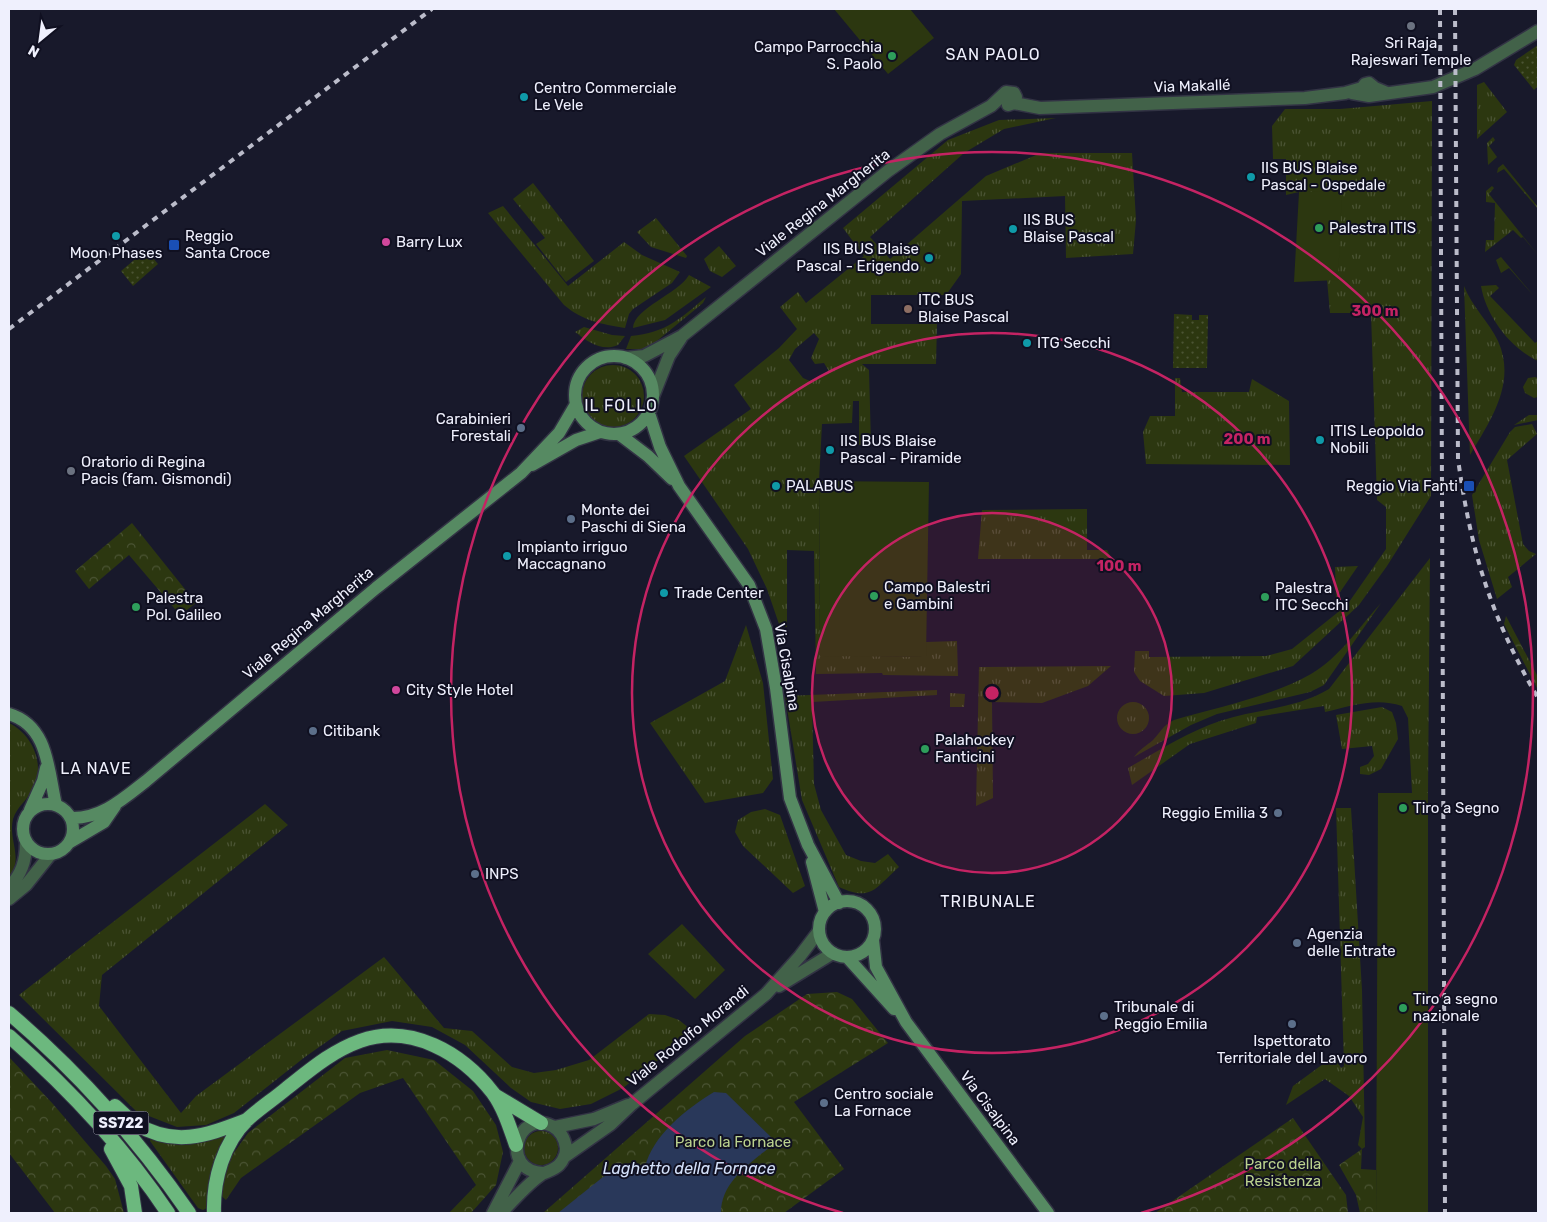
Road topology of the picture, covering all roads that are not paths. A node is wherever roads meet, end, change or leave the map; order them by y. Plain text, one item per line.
1 (1538, 31) edge
2 (1009, 99) joint
3 (682, 336) junction
4 (626, 358) junction
5 (654, 394) junction
6 (576, 404) junction
7 (649, 413) junction
8 (600, 432) junction
9 (619, 434) junction
10 (524, 470) junction
11 (679, 486) junction
12 (9, 714) edge
13 (48, 760) junction
14 (116, 804) junction
15 (56, 805) junction
16 (30, 810) junction
17 (71, 818) junction
18 (70, 842) junction
19 (26, 843) junction
20 (808, 844) junction
21 (50, 855) junction
22 (9, 888) edge
23 (9, 899) edge
24 (839, 903) junction
25 (825, 912) junction
26 (819, 931) junction
27 (873, 940) junction
28 (833, 953) junction
29 (847, 957) junction
30 (766, 994) junction
31 (9, 1013) edge
32 (906, 1022) junction
33 (9, 1036) edge
34 (87, 1086) junction
35 (494, 1094) junction
36 (632, 1104) junction
37 (247, 1120) junction
38 (541, 1123) junction
39 (99, 1126) junction
40 (555, 1128) junction
41 (516, 1145) junction
42 (564, 1157) junction
43 (520, 1162) junction
44 (544, 1173) junction
45 (135, 1213) edge
46 (168, 1213) edge
47 (189, 1213) edge
48 (214, 1213) edge
49 (493, 1213) edge
50 (501, 1213) edge
51 (1048, 1213) edge

1 - 2 street, Via Makallé
2 - 3 street, Viale Regina Margherita
3 - 4 street, Viale Regina Margherita
3 - 5 street, Viale Regina Margherita
4 - 5 main road
4 - 6 main road, Viale Regina Margherita
5 - 7 main road, Viale Regina Margherita
6 - 8 main road
6 - 10 main road, Viale Regina Margherita
7 - 9 main road
7 - 11 main road, Via Cisalpina
8 - 9 main road, Viale Regina Margherita
8 - 10 main road, Viale Regina Margherita
9 - 11 main road, Via Cisalpina
10 - 14 main road, Viale Regina Margherita
11 - 20 main road, Via Cisalpina
12 - 13 main road
13 - 15 main road
13 - 16 main road
14 - 17 main road, Viale Regina Margherita
14 - 18 main road, Viale Regina Margherita
15 - 16 main road
15 - 17 main road
16 - 19 main road
17 - 18 main road
18 - 21 main road
19 - 21 main road
19 - 22 street
20 - 24 main road, Via Cisalpina
20 - 25 main road, Via Cisalpina
21 - 23 street
24 - 25 main road
24 - 27 main road, Via Cisalpina
25 - 26 main road
26 - 28 main road
26 - 30 street, Viale Rodolfo Morandi
27 - 29 main road
27 - 32 main road, Via Cisalpina
28 - 29 main road
28 - 30 street, Viale Rodolfo Morandi
29 - 32 main road, Via Cisalpina
30 - 36 street, Viale Rodolfo Morandi
31 - 34 highway, SS722
32 - 51 main road, Via Cisalpina
33 - 39 highway, SS722
34 - 37 highway
34 - 47 highway, SS722
35 - 37 highway
35 - 38 highway
35 - 41 highway
36 - 40 street, Viale Rodolfo Morandi
36 - 42 street, Viale Rodolfo Morandi
37 - 48 highway
38 - 40 street
38 - 41 street
39 - 45 highway
39 - 46 highway, SS722
40 - 42 street
41 - 43 street
42 - 44 street, Viale Rodolfo Morandi
43 - 44 street
43 - 49 street
44 - 50 street, Viale Rodolfo Morandi

